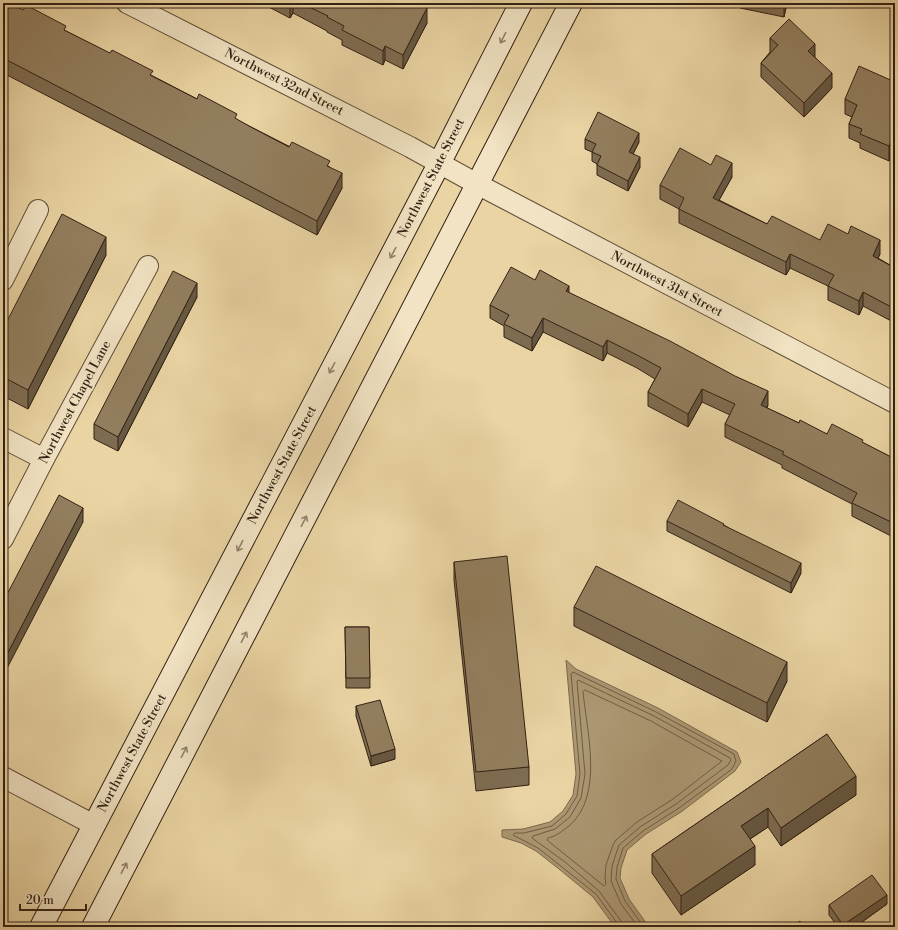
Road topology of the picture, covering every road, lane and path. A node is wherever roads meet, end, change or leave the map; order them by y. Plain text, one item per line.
1 (127, 3) edge
2 (521, 3) edge
3 (571, 3) edge
4 (440, 162) junction
5 (477, 184) junction
6 (38, 210) dead end
7 (148, 266) dead end
8 (3, 280) edge
9 (895, 403) edge
10 (3, 438) edge
11 (44, 459) junction
12 (3, 539) edge
13 (3, 777) edge
14 (94, 826) junction
15 (41, 927) edge
16 (93, 927) edge

1 - 4 street, Northwest 32nd Street
2 -> 4 main road, Northwest State Street
3 - 5 main road
4 - 5 street, Northwest 31st Street
4 -> 14 main road, Northwest State Street
5 - 9 street, Northwest 31st Street
16 -> 5 main road
6 - 8 street
7 - 11 street, Northwest Chapel Lane
10 - 11 street
11 - 12 street, Northwest Chapel Lane
13 - 14 street
14 - 15 main road, Northwest State Street

